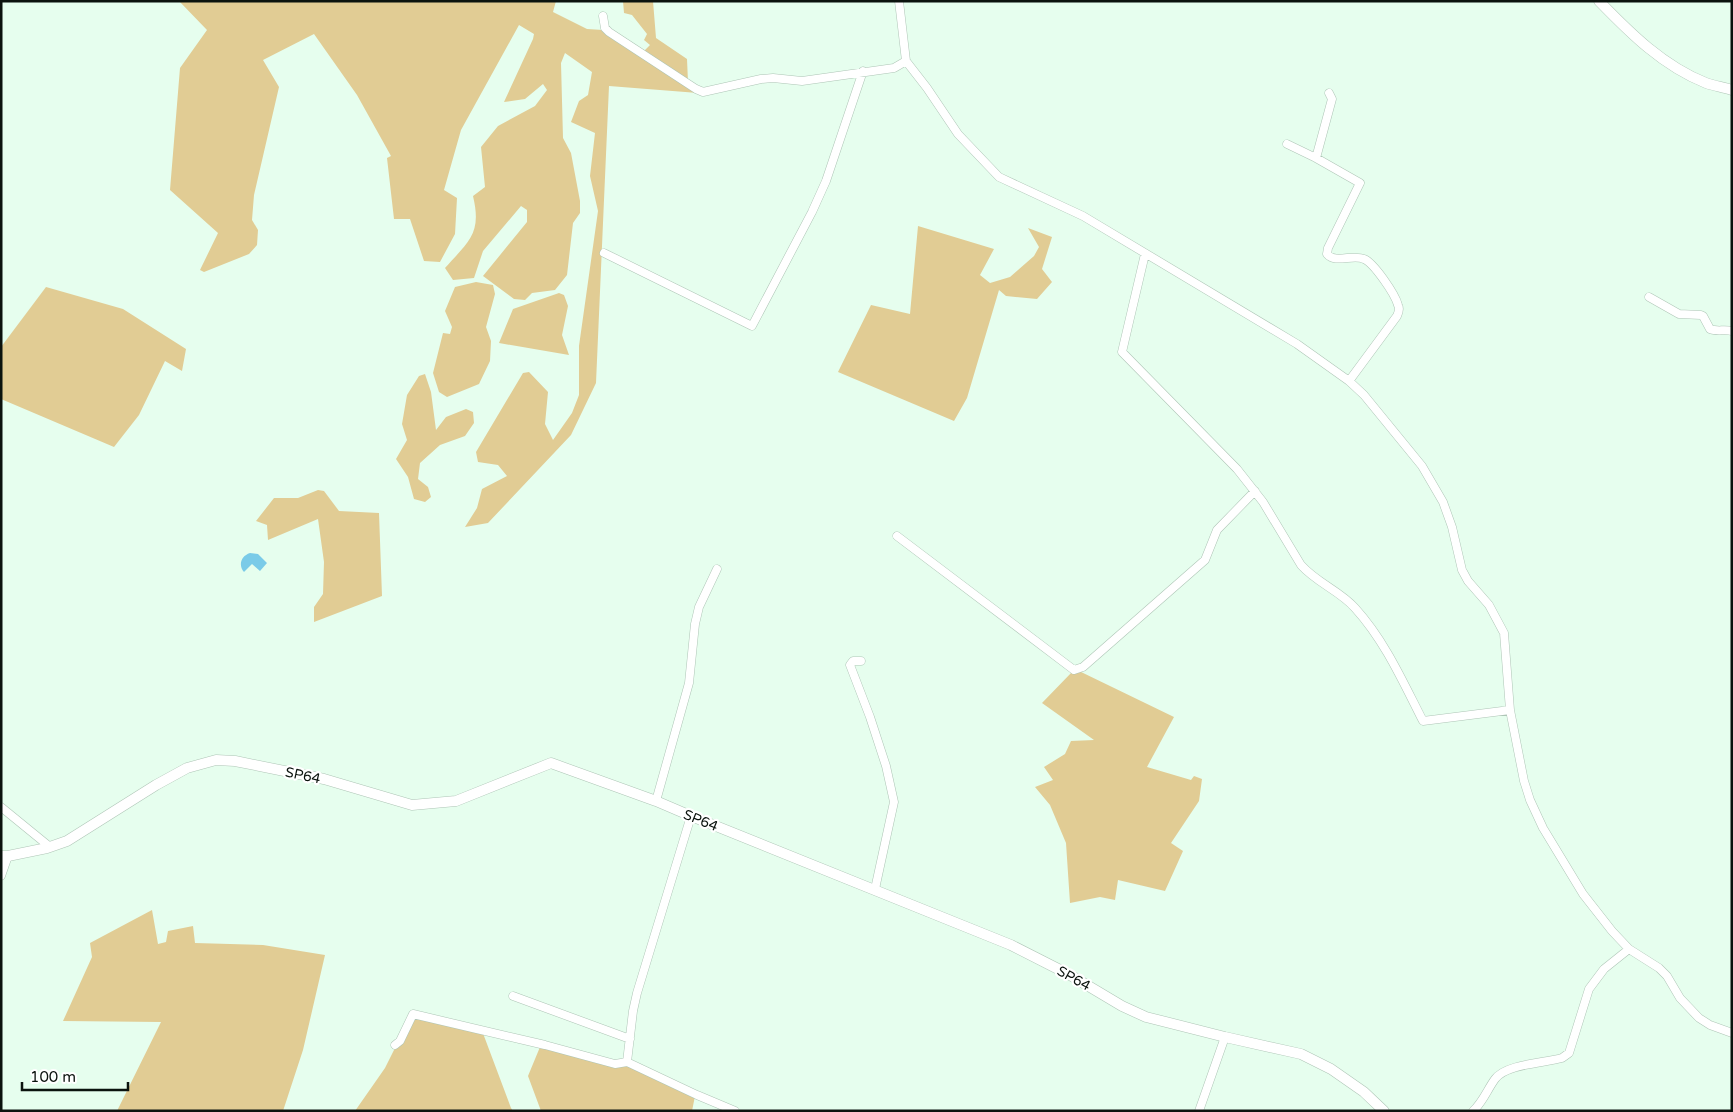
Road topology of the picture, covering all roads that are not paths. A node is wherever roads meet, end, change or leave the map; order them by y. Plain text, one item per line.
1 (899, 1) edge
2 (1599, 1) edge
3 (603, 16) dead end
4 (906, 61) junction
5 (863, 72) junction
6 (1732, 90) edge
7 (1329, 94) dead end
8 (1287, 144) dead end
9 (1316, 158) junction
10 (604, 253) dead end
11 (1145, 254) junction
12 (1649, 297) dead end
13 (1732, 331) edge
14 (1349, 381) junction
15 (1255, 491) junction
16 (897, 536) dead end
17 (717, 570) dead end
18 (862, 661) dead end
19 (1510, 710) junction
20 (656, 801) junction
21 (1, 806) edge
22 (691, 816) junction
23 (50, 847) junction
24 (5, 856) edge
25 (1, 876) edge
26 (875, 889) junction
27 (1629, 950) junction
28 (513, 996) dead end
29 (1732, 1033) edge
30 (1225, 1037) junction
31 (630, 1040) junction
32 (395, 1045) dead end
33 (627, 1062) junction
34 (735, 1111) edge
35 (1199, 1111) edge
36 (1384, 1111) edge
37 (1473, 1111) edge

1 - 4 street
2 - 6 street
3 - 5 street
4 - 5 street
4 - 11 street
5 - 10 street
7 - 9 street
8 - 9 street
9 - 14 street
11 - 14 street
11 - 15 street
12 - 13 street
14 - 19 street
15 - 16 street
15 - 19 street
17 - 20 street
18 - 26 street
19 - 27 street
20 - 22 street, SP64 / SP64
20 - 23 street, SP64 / SP64
21 - 23 street
22 - 26 street, SP64 / SP64
22 - 31 street
23 - 24 street, SP64 / SP64
24 - 25 street
26 - 30 street, SP64 / SP64
27 - 29 street
27 - 37 street
28 - 31 street
30 - 35 street
30 - 36 street, SP64 / SP64
31 - 33 street
32 - 33 street
33 - 34 street

